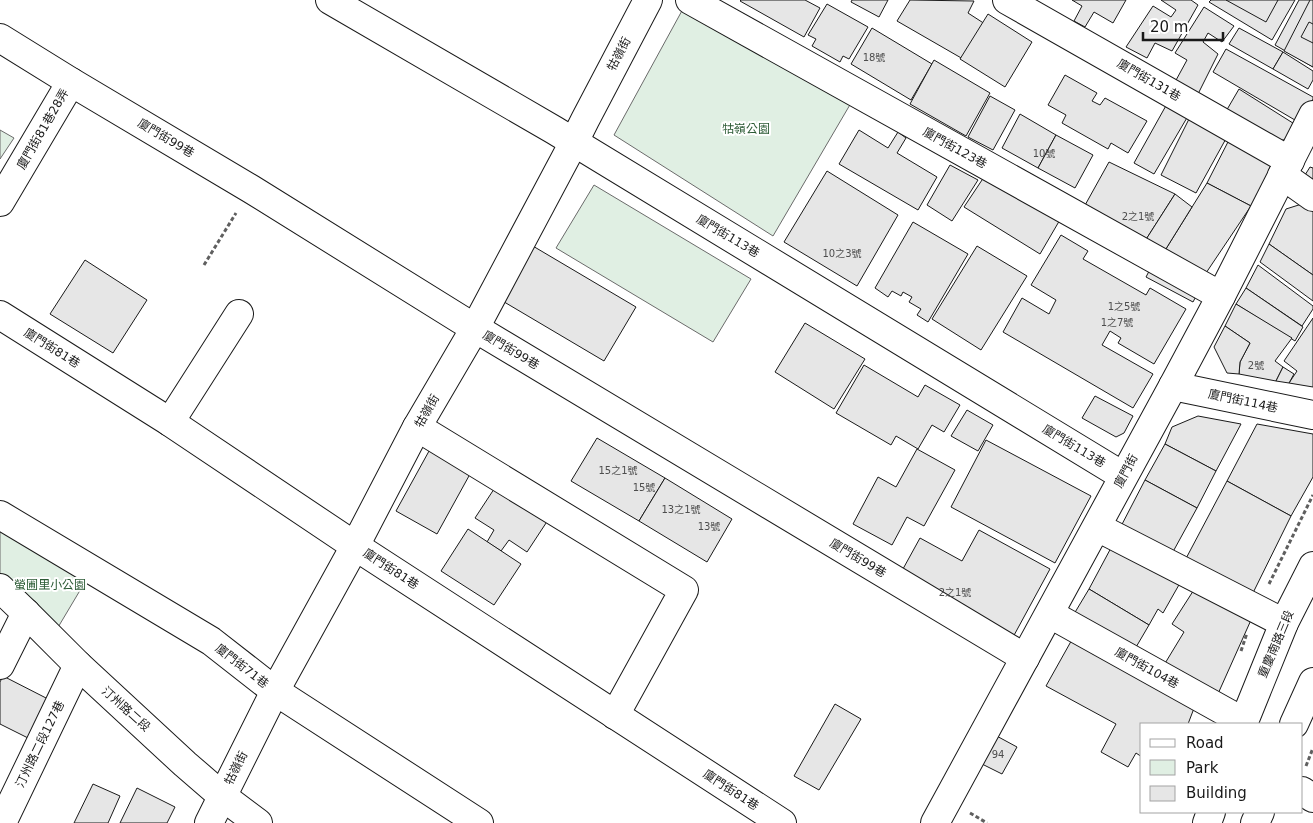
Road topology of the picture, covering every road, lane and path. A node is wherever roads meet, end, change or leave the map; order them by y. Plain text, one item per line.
1 (330, 0) edge
2 (648, 0) edge
3 (690, 0) edge
4 (1007, 0) edge
5 (0, 38) edge
6 (71, 82) junction
7 (1313, 116) edge
8 (574, 142) junction
9 (1286, 168) junction
10 (251, 189) junction
11 (1313, 197) edge
12 (0, 202) edge
13 (204, 265) dead end
14 (1221, 296) junction
15 (239, 314) dead end
16 (0, 315) edge
17 (475, 328) junction
18 (1173, 386) junction
19 (1313, 416) edge
20 (170, 422) junction
21 (417, 427) junction
22 (1123, 476) junction
23 (0, 515) edge
24 (1097, 527) junction
25 (355, 546) junction
26 (1313, 566) edge
27 (0, 588) edge
28 (26, 612) junction
29 (1050, 614) junction
30 (1284, 623) junction
31 (1025, 658) junction
32 (0, 665) edge
33 (78, 665) junction
34 (1313, 682) edge
35 (275, 691) junction
36 (615, 715) junction
37 (1243, 723) edge
38 (1294, 723) edge
39 (222, 796) junction
40 (2, 823) edge
41 (209, 823) edge
42 (258, 823) edge
43 (479, 823) edge
44 (782, 823) edge
45 (935, 823) edge

1 - 8 street, 廈門街113巷
2 - 8 street, 牯嶺街
3 - 14 street, 廈門街123巷
4 - 9 street, 廈門街131巷
5 - 6 street, 廈門街99巷
6 - 10 street, 廈門街99巷
6 - 12 street, 廈門街81巷28弄
7 - 9 street, 廈門街
8 - 17 street, 牯嶺街
8 - 22 street, 廈門街113巷
9 - 11 street, 廈門街131巷
9 - 14 street, 廈門街
10 - 13 path
10 - 17 street, 廈門街99巷
14 - 18 street, 廈門街
15 - 20 street
16 - 20 street, 廈門街81巷
17 - 21 street, 牯嶺街
17 - 31 street, 廈門街99巷
18 - 19 street, 廈門街114巷
18 - 22 street, 廈門街
20 - 25 street, 廈門街81巷
21 - 25 street, 牯嶺街
21 - 36 street
22 - 24 street, 廈門街
23 - 35 street, 廈門街71巷
24 - 29 street, 廈門街
24 - 30 street
25 - 35 street, 牯嶺街
25 - 36 street, 廈門街81巷
26 - 30 street, 重慶南路三段
27 - 28 street, 汀州路二段
28 - 32 street
28 - 33 street, 汀州路二段
29 - 31 street, 廈門街
29 - 37 street, 廈門街104巷
30 - 37 street, 重慶南路三段
31 - 45 street, 廈門街
33 - 39 street, 汀州路二段
33 - 40 street, 汀州路二段127巷
34 - 38 street
35 - 39 street, 牯嶺街
35 - 43 street, 廈門街71巷
36 - 44 street, 廈門街81巷
39 - 41 street, 牯嶺街
39 - 42 street, 汀州路二段

